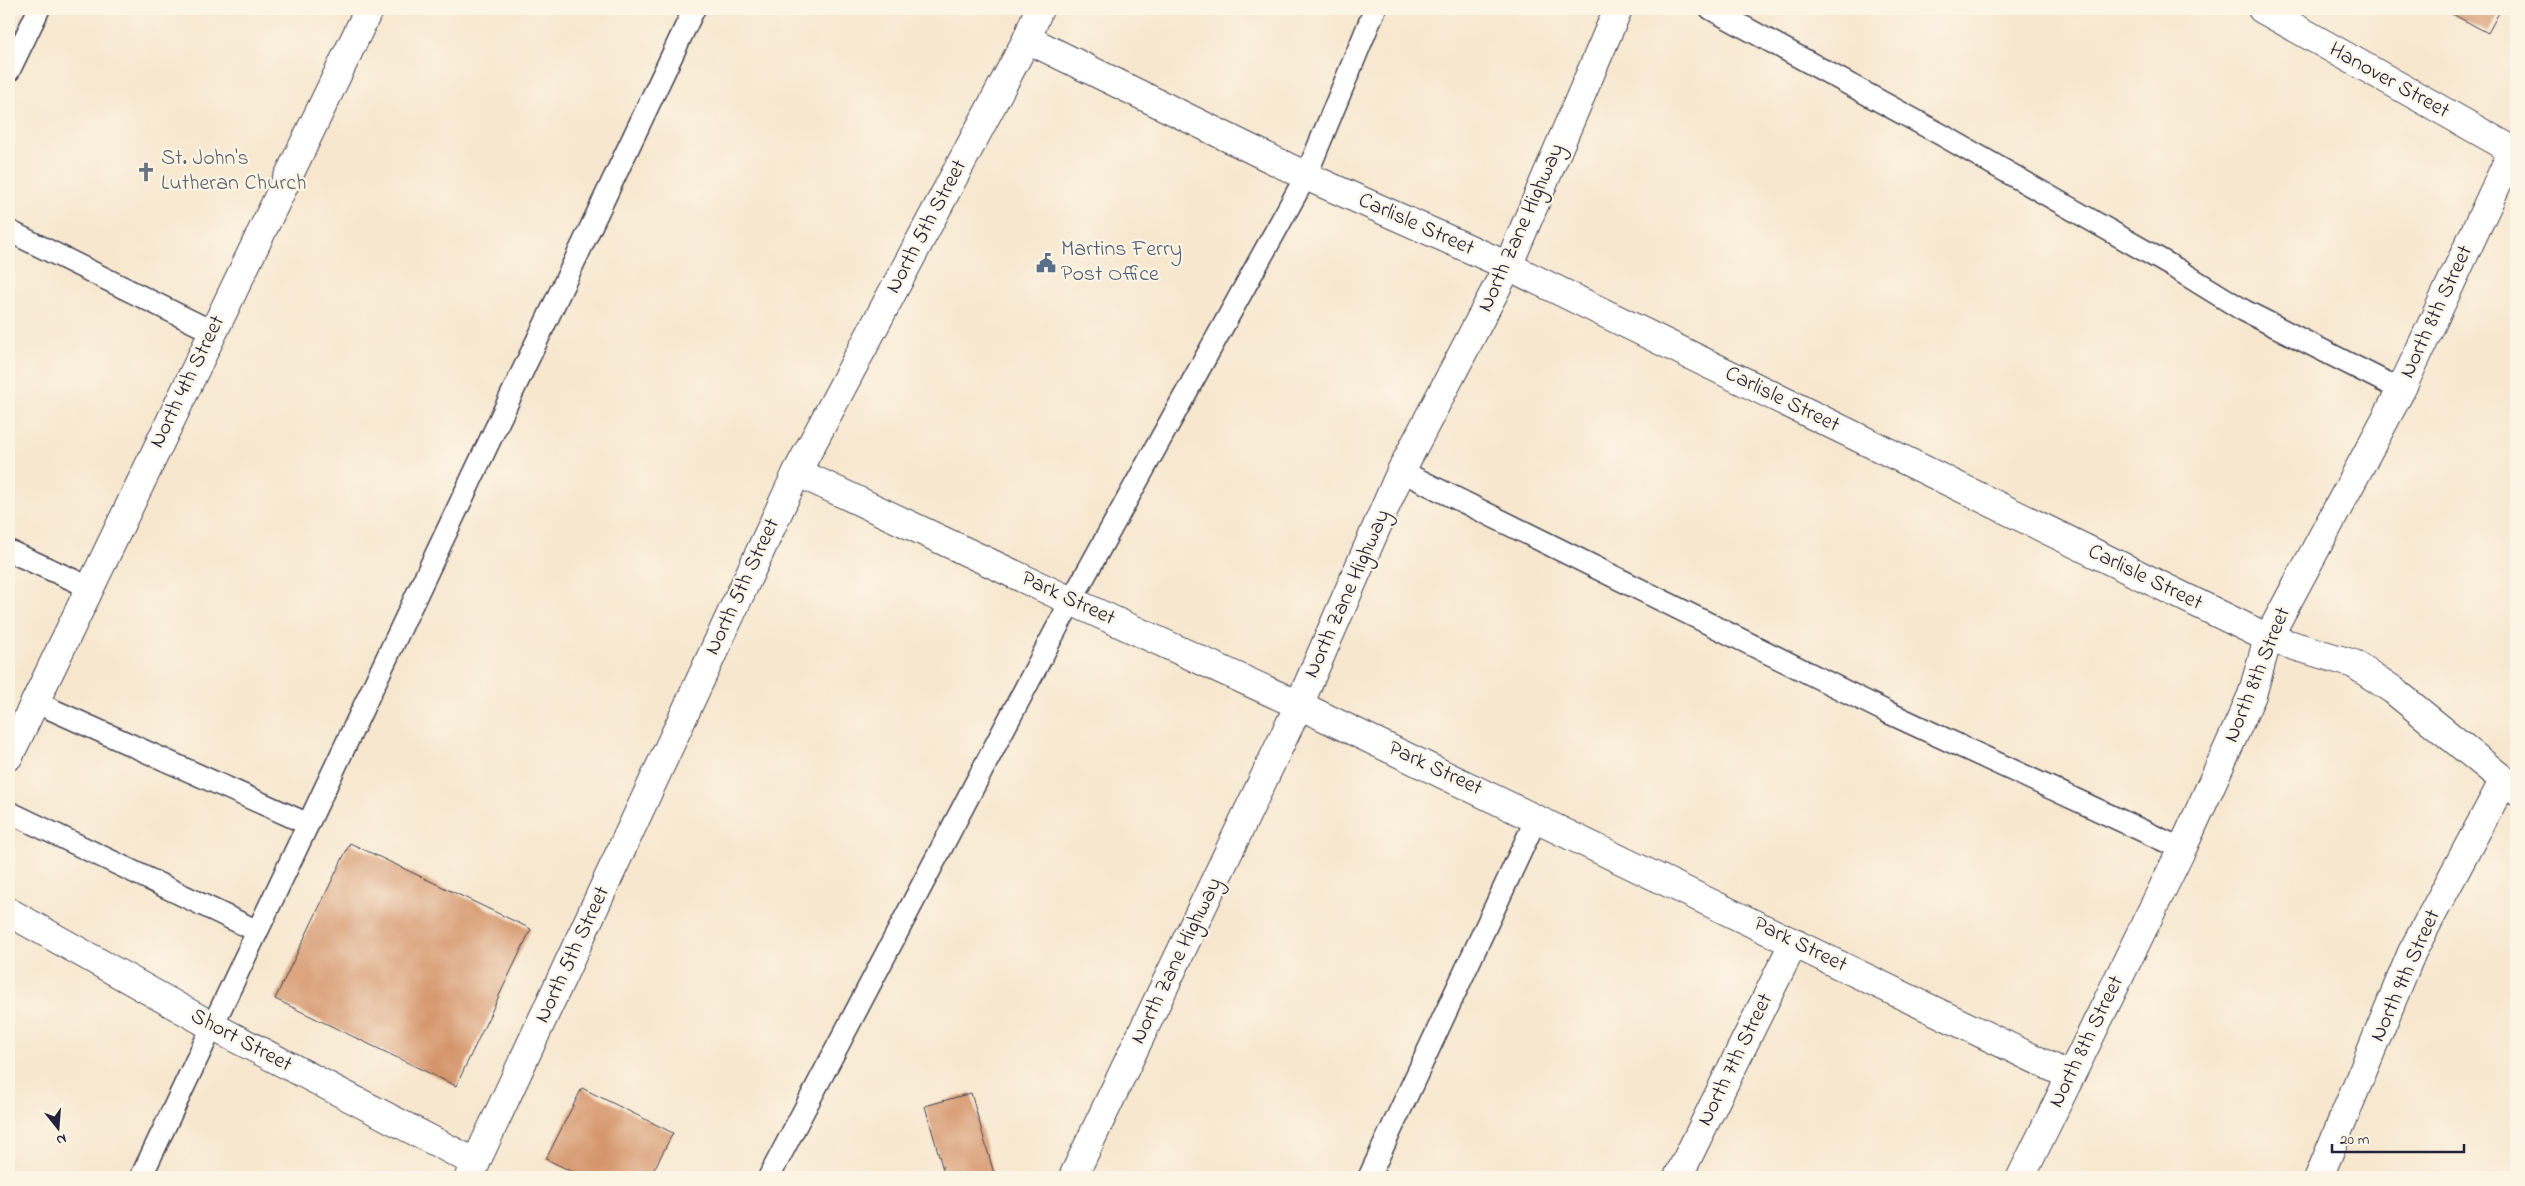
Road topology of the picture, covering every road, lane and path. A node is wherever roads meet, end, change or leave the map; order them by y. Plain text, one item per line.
1 (39, 9) edge
2 (370, 9) edge
3 (694, 9) edge
4 (1038, 9) edge
5 (1375, 9) edge
6 (1618, 9) edge
7 (1711, 9) edge
8 (2262, 9) edge
9 (1027, 39) junction
10 (9, 71) edge
11 (2515, 151) edge
12 (1306, 176) junction
13 (9, 231) edge
14 (1508, 266) junction
15 (213, 332) junction
16 (2401, 390) junction
17 (1401, 471) junction
18 (797, 472) junction
19 (9, 551) edge
20 (89, 587) junction
21 (1071, 601) junction
22 (2268, 638) junction
23 (35, 702) junction
24 (1299, 705) junction
25 (9, 756) edge
26 (2510, 785) edge
27 (9, 812) edge
28 (1537, 818) junction
29 (308, 824) junction
30 (2182, 849) junction
31 (9, 912) edge
32 (257, 931) junction
33 (1794, 942) junction
34 (212, 1026) junction
35 (2070, 1076) junction
36 (473, 1170) edge
37 (140, 1177) edge
38 (769, 1177) edge
39 (1073, 1177) edge
40 (1369, 1177) edge
41 (1678, 1177) edge
42 (2021, 1177) edge
43 (2319, 1177) edge

1 - 10 lane
2 - 15 street, North 4th Street
3 - 29 lane
4 - 9 street, North 5th Street
5 - 12 lane
6 - 14 street, North Zane Highway
7 - 16 lane
8 - 11 street, Hanover Street
9 - 12 street, Carlisle Street
9 - 18 street, North 5th Street
11 - 16 street, North 8th Street
12 - 14 street, Carlisle Street
12 - 21 lane
13 - 15 lane
14 - 17 street, North Zane Highway
14 - 22 street, Carlisle Street
15 - 20 street, North 4th Street
16 - 22 street, North 8th Street
17 - 24 street, North Zane Highway
17 - 30 lane
18 - 21 street, Park Street
18 - 36 street, North 5th Street
19 - 20 lane
20 - 23 street, North 4th Street
21 - 24 street, Park Street
21 - 38 lane
22 - 26 street, Carlisle Street
22 - 30 street, North 8th Street
23 - 25 street, North 4th Street
23 - 29 lane
24 - 28 street, Park Street
24 - 39 street, North Zane Highway
26 - 43 street, North 9th Street
27 - 32 lane
28 - 33 street, Park Street
28 - 40 lane
29 - 32 lane
30 - 35 street, North 8th Street
31 - 34 street, Short Street
32 - 34 lane
33 - 35 street, Park Street
33 - 41 street, North 7th Street
34 - 36 street, Short Street
34 - 37 lane
35 - 42 street, North 8th Street

